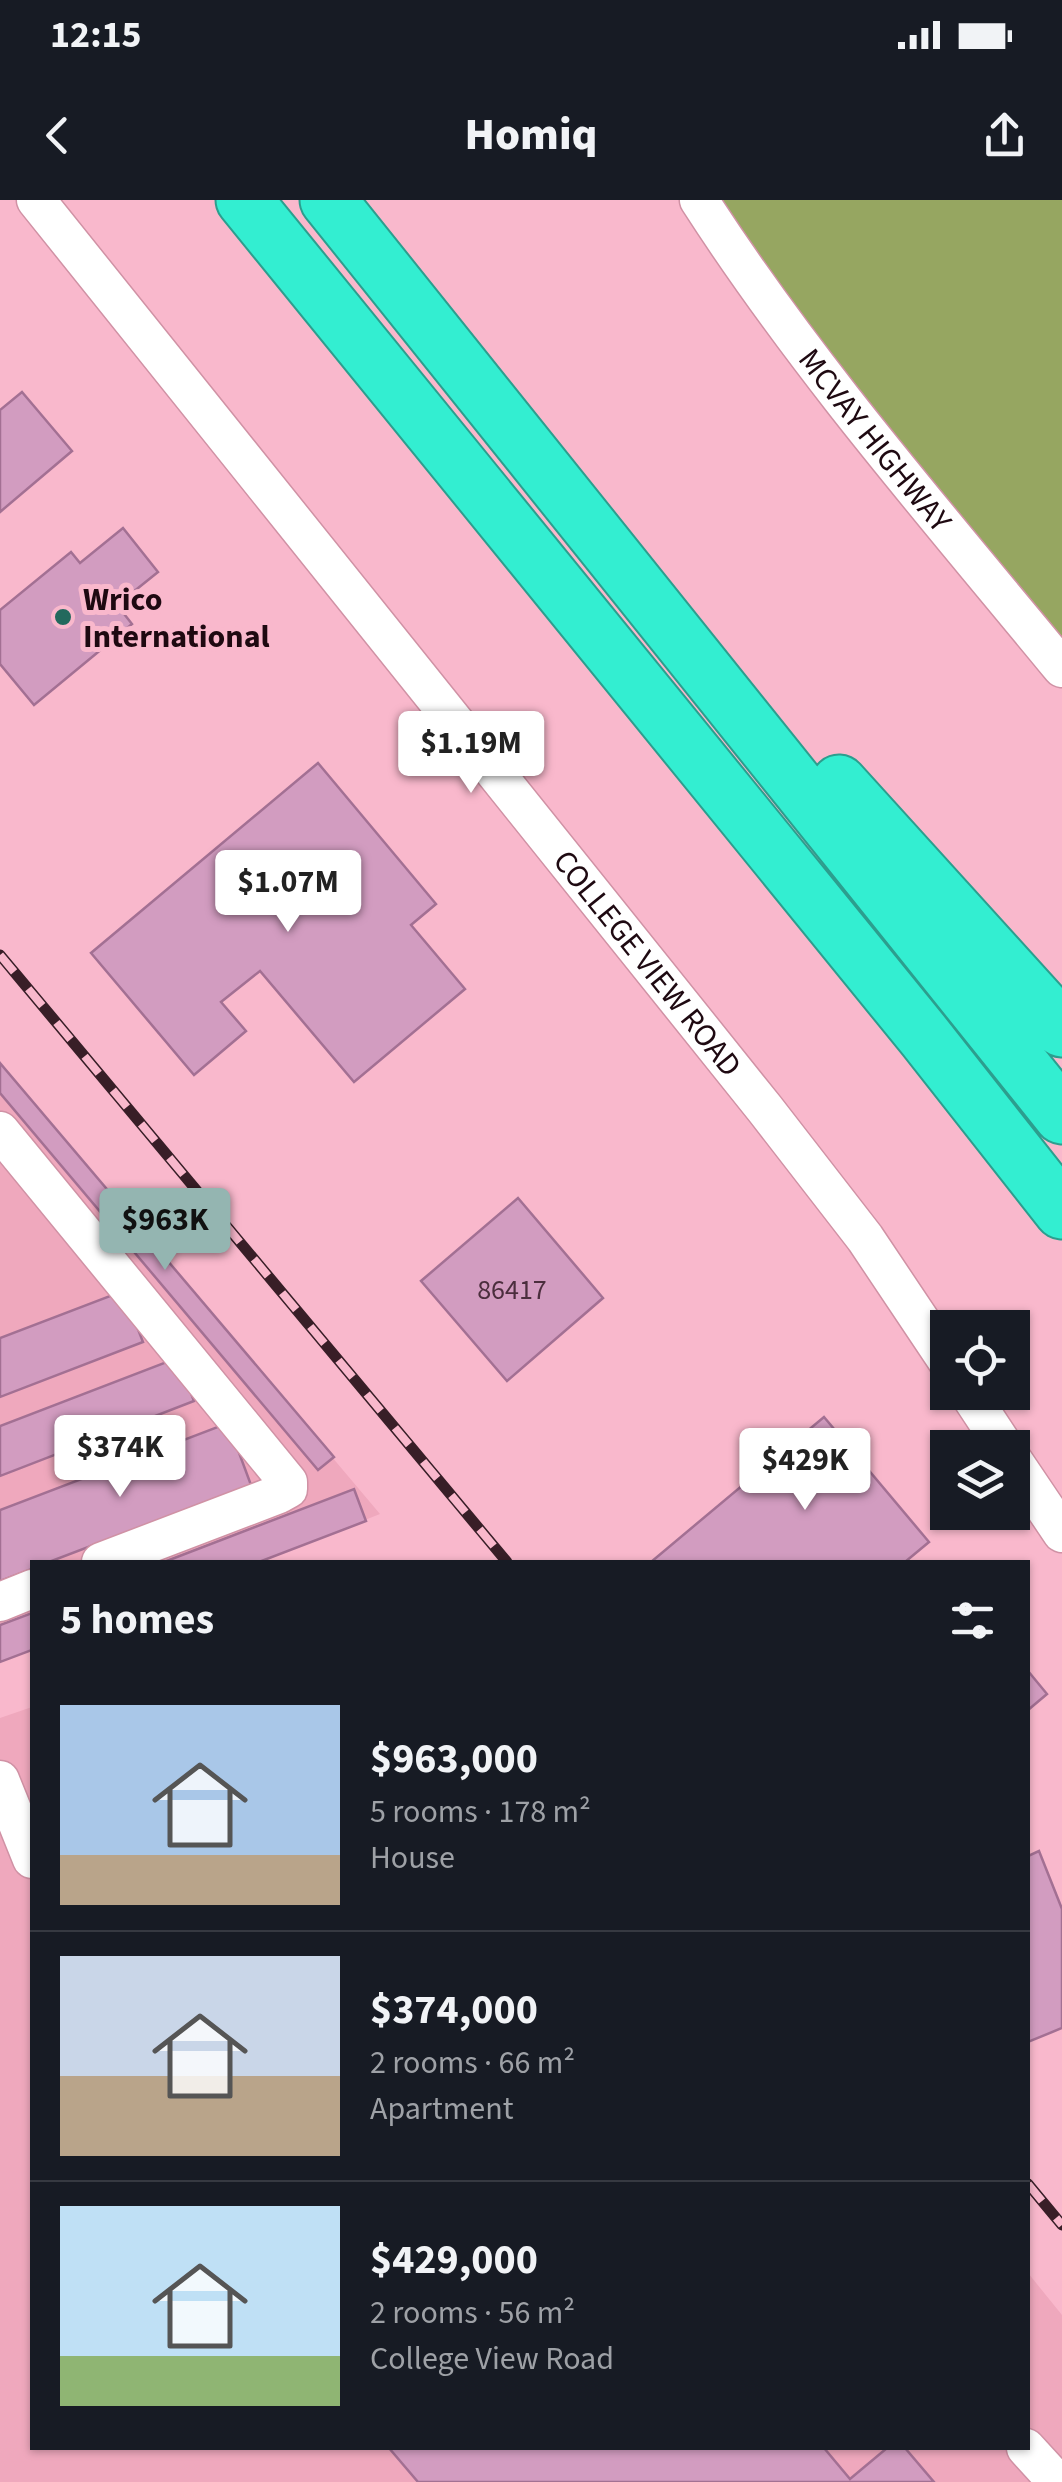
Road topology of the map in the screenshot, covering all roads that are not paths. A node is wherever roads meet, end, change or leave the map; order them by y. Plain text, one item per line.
1 (36, 200) edge
2 (244, 200) edge
3 (328, 200) edge
4 (699, 200) edge
5 (457, 360) junction
6 (1062, 668) edge
7 (1062, 1029) edge
8 (925, 1037) junction
9 (1062, 1116) edge
10 (0, 1131) edge
11 (1062, 1211) edge
12 (1062, 1242) edge
13 (930, 1335) edge
14 (1030, 1486) edge
15 (1062, 1533) edge
16 (106, 1560) edge
17 (30, 1590) edge
18 (0, 1602) edge
19 (30, 1767) edge
20 (0, 1779) edge
21 (30, 1854) edge
22 (1028, 2450) edge
23 (1058, 2482) edge

1 - 13 street, COLLEGE VIEW ROAD
2 - 8 highway
3 - 5 highway
4 - 6 street, MCVAY HIGHWAY
5 - 7 highway
5 - 9 highway
8 - 11 highway
8 - 12 highway
10 - 16 street
14 - 15 street
17 - 18 street
19 - 20 street
20 - 21 street
22 - 23 street

